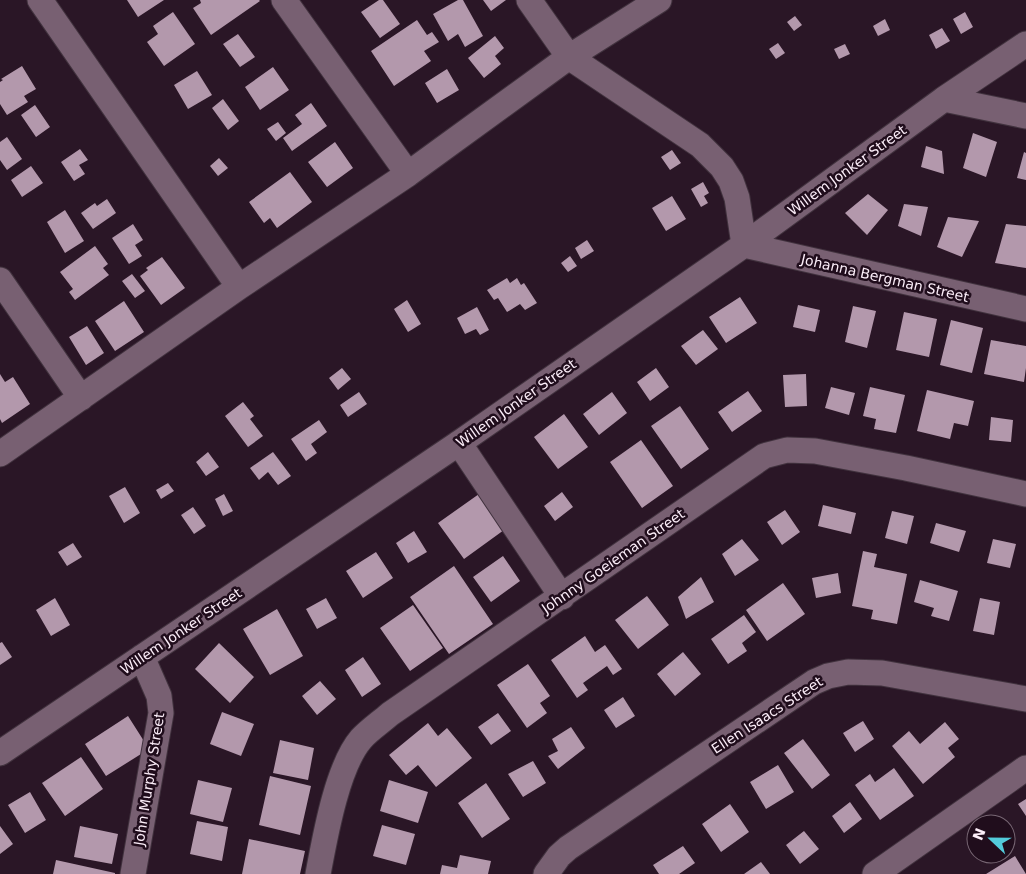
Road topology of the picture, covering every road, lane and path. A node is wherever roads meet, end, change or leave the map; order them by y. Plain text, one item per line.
1 (40, 0) edge
2 (284, 0) edge
3 (529, 0) edge
4 (659, 0) edge
5 (1026, 44) edge
6 (568, 56) junction
7 (944, 99) junction
8 (1026, 116) edge
9 (408, 174) junction
10 (744, 245) junction
11 (0, 280) edge
12 (239, 287) junction
13 (1026, 309) edge
14 (81, 398) junction
15 (459, 443) junction
16 (0, 454) edge
17 (1026, 494) edge
18 (562, 597) junction
19 (142, 657) junction
20 (1026, 699) edge
21 (0, 752) edge
22 (1026, 768) edge
23 (133, 874) edge
24 (318, 874) edge
25 (546, 874) edge
26 (874, 874) edge

1 - 12 street
2 - 9 street
3 - 6 street
4 - 6 street
5 - 7 street, Willem Jonker Street
6 - 9 street
6 - 10 street
7 - 8 street
7 - 10 street, Willem Jonker Street
9 - 12 street
10 - 13 street, Johanna Bergman Street
10 - 15 street, Willem Jonker Street
11 - 14 street
12 - 14 street
14 - 16 street
15 - 18 street
15 - 19 street, Willem Jonker Street
17 - 18 street, Johnny Goeieman Street
18 - 24 street, Johnny Goeieman Street
19 - 21 street, Willem Jonker Street
19 - 23 street, John Murphy Street
20 - 25 street, Ellen Isaacs Street
22 - 26 street

